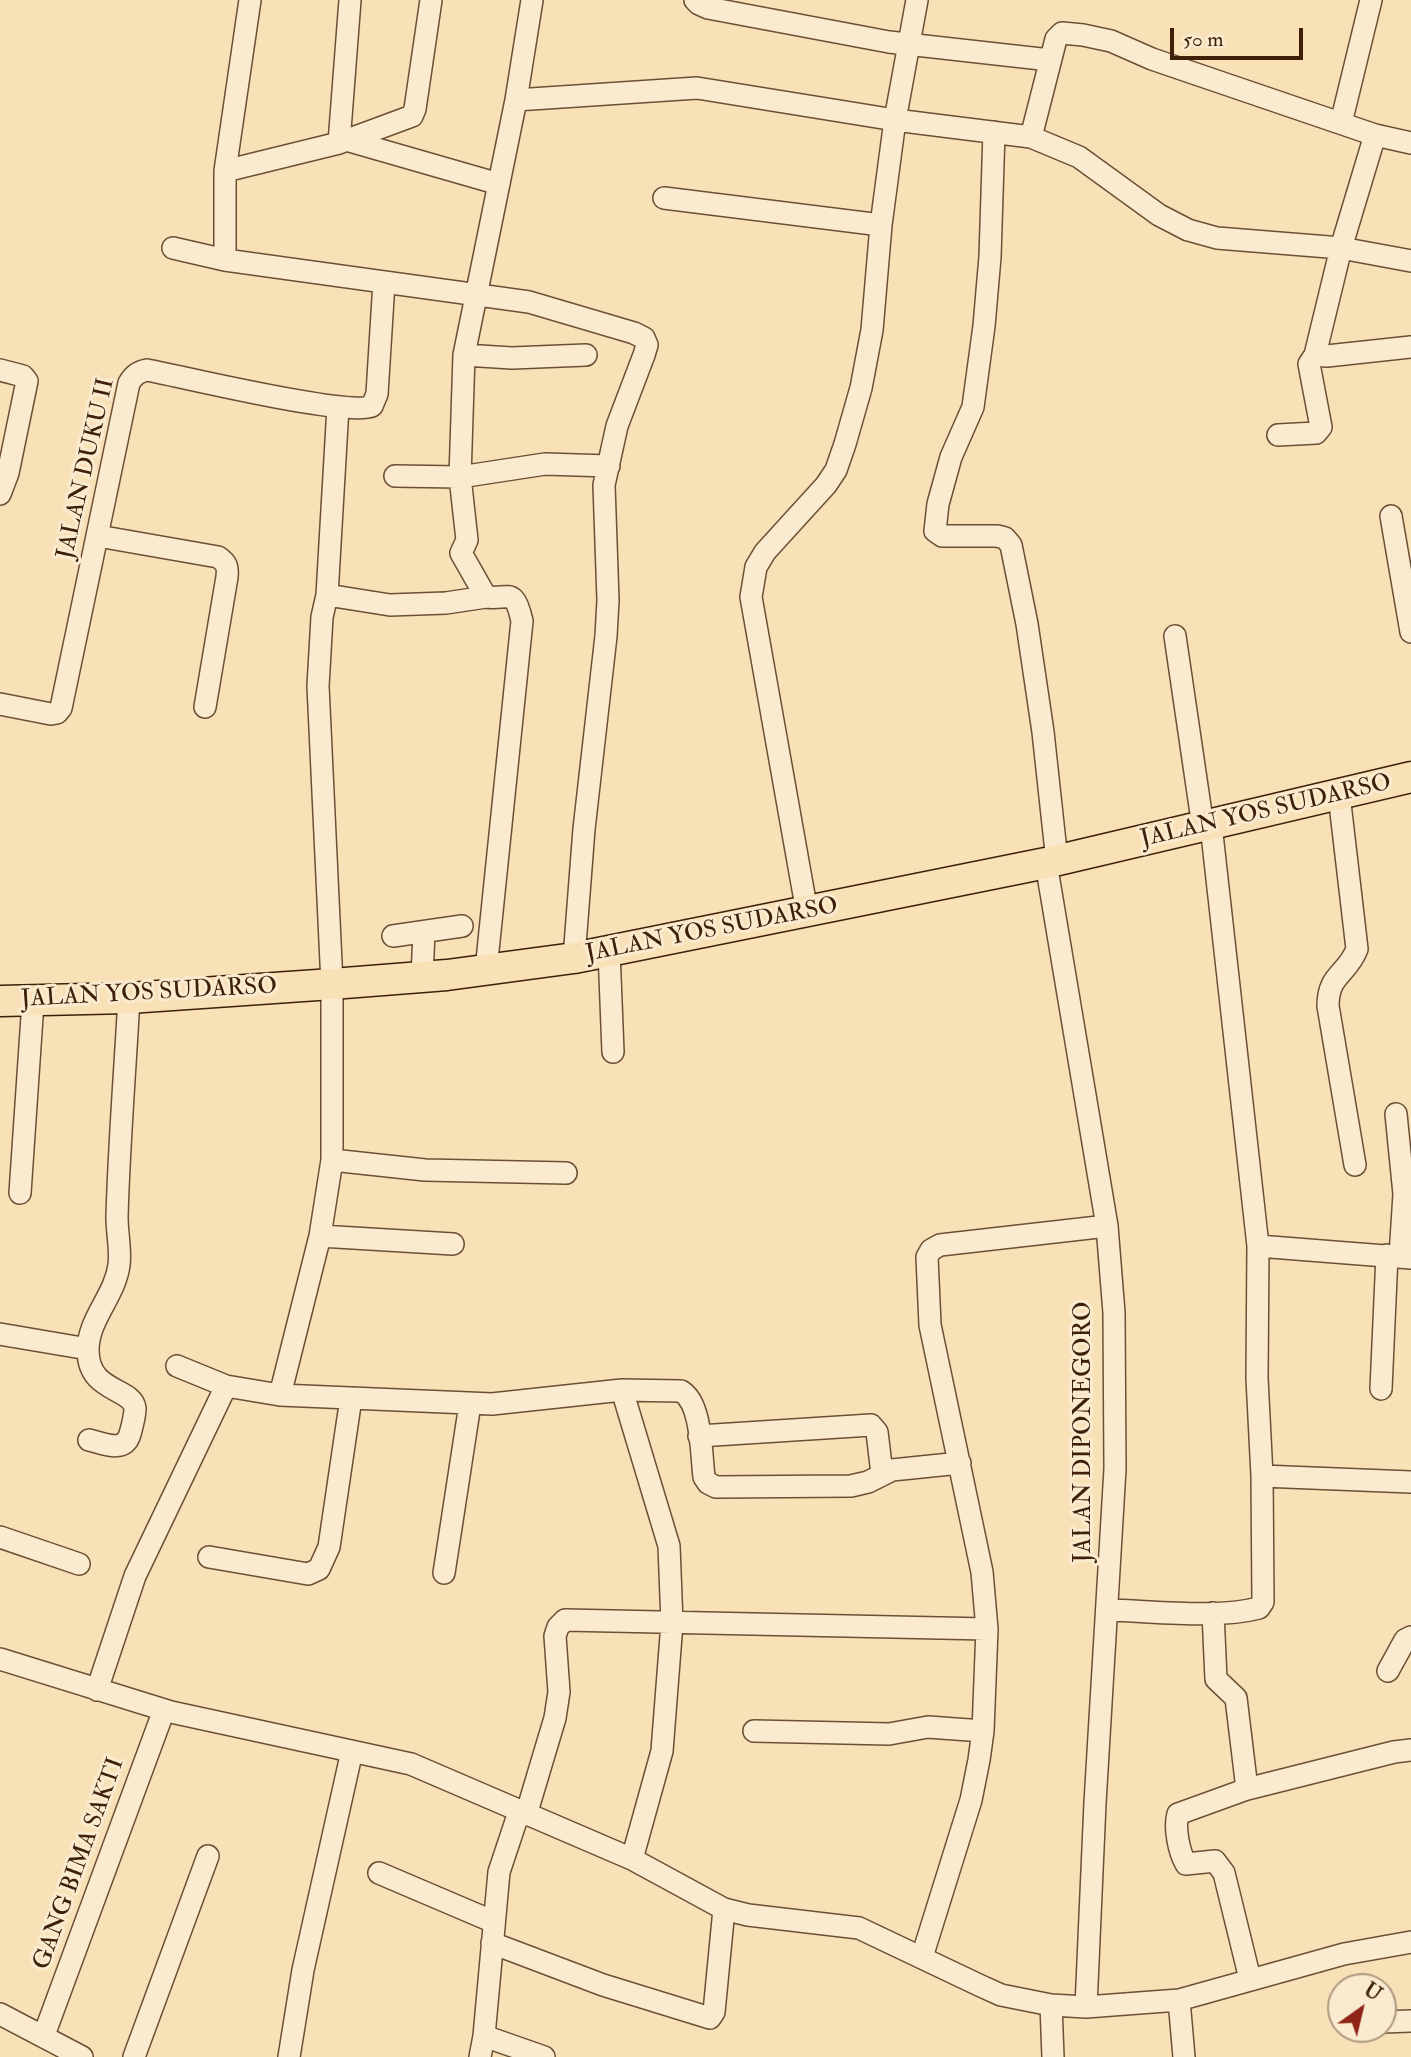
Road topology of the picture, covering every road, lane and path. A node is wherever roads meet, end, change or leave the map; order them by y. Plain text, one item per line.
1 (250, 0) edge
2 (350, 0) edge
3 (432, 0) edge
4 (532, 0) edge
5 (695, 0) edge
6 (917, 0) edge
7 (1371, 0) edge
8 (909, 45) junction
9 (1050, 60) junction
10 (516, 100) junction
11 (895, 120) junction
12 (1341, 124) junction
13 (994, 132) junction
14 (1375, 135) junction
15 (1031, 137) junction
16 (342, 141) junction
17 (1411, 143) edge
18 (225, 171) junction
19 (499, 184) junction
20 (664, 198) dead end
21 (881, 225) junction
22 (173, 248) dead end
23 (1341, 248) junction
24 (225, 260) junction
25 (1411, 261) edge
26 (384, 282) junction
27 (475, 293) junction
28 (1411, 347) edge
29 (464, 355) junction
30 (586, 355) dead end
31 (1315, 355) junction
32 (0, 370) edge
33 (338, 407) junction
34 (1278, 435) dead end
35 (609, 466) junction
36 (395, 476) dead end
37 (460, 477) junction
38 (0, 494) edge
39 (1391, 516) dead end
40 (97, 536) junction
41 (327, 595) junction
42 (486, 597) junction
43 (1411, 632) edge
44 (1175, 636) dead end
45 (0, 704) edge
46 (205, 707) dead end
47 (1411, 778) edge
48 (1339, 795) junction
49 (1207, 826) junction
50 (1051, 862) junction
51 (807, 912) junction
52 (462, 926) dead end
53 (424, 932) junction
54 (393, 936) dead end
55 (609, 951) junction
56 (574, 958) junction
57 (486, 970) junction
58 (422, 977) junction
59 (332, 984) junction
60 (129, 998) junction
61 (0, 1001) edge
62 (33, 1002) junction
63 (613, 1052) dead end
64 (1396, 1114) dead end
65 (332, 1160) junction
66 (1355, 1165) dead end
67 (566, 1173) dead end
68 (20, 1193) dead end
69 (1408, 1194) edge
70 (1107, 1226) junction
71 (320, 1236) junction
72 (453, 1244) dead end
73 (1258, 1246) junction
74 (1399, 1256) edge
75 (0, 1334) edge
76 (88, 1349) junction
77 (177, 1366) dead end
78 (226, 1387) junction
79 (1381, 1389) dead end
80 (622, 1390) junction
81 (280, 1395) junction
82 (351, 1398) junction
83 (470, 1404) junction
84 (699, 1436) junction
85 (89, 1440) dead end
86 (960, 1463) junction
87 (882, 1474) junction
88 (1262, 1476) junction
89 (1411, 1482) edge
90 (0, 1537) edge
91 (209, 1557) dead end
92 (79, 1564) dead end
93 (444, 1573) dead end
94 (1108, 1610) junction
95 (1213, 1613) junction
96 (672, 1623) junction
97 (987, 1629) junction
98 (1411, 1637) edge
99 (0, 1659) edge
100 (1388, 1671) dead end
101 (97, 1690) junction
102 (164, 1710) junction
103 (754, 1731) dead end
104 (983, 1731) junction
105 (1411, 1750) edge
106 (352, 1751) junction
107 (1247, 1789) junction
108 (523, 1813) junction
109 (208, 1856) dead end
110 (632, 1859) junction
111 (379, 1873) dead end
112 (724, 1909) junction
113 (494, 1922) junction
114 (1411, 1942) edge
115 (492, 1943) junction
116 (922, 1957) junction
117 (1250, 1979) junction
118 (1179, 2000) junction
119 (1051, 2005) junction
120 (1086, 2007) junction
121 (0, 2014) edge
122 (44, 2035) junction
123 (482, 2047) edge
124 (82, 2057) edge
125 (134, 2057) edge
126 (289, 2057) edge
127 (544, 2057) edge
128 (1053, 2057) edge
129 (1184, 2057) edge

1 - 18 street
2 - 16 street
3 - 16 street
4 - 10 street
5 - 8 street
6 - 8 street
7 - 12 street
8 - 9 street
8 - 11 street
9 - 12 street
9 - 15 street
10 - 11 street
10 - 19 street
11 - 13 street
11 - 21 street
12 - 14 street
13 - 15 street
13 - 50 street, JALAN DIPONEGORO
14 - 17 street
14 - 23 street
15 - 23 street
16 - 18 street
16 - 19 street
18 - 24 street
19 - 27 street
20 - 21 street
21 - 51 street
22 - 24 street
23 - 25 street
23 - 31 street
24 - 26 street
26 - 27 street
26 - 33 street, JALAN DUKU II
27 - 29 street
27 - 35 street
28 - 31 street
29 - 30 street
29 - 37 street
31 - 34 street
32 - 38 street
33 - 40 street, JALAN DUKU II
33 - 41 street
35 - 37 street
35 - 56 street
36 - 37 street
37 - 42 street
39 - 43 street
40 - 45 street, JALAN DUKU II
40 - 46 street
41 - 42 street
41 - 59 street
42 - 57 street
44 - 49 street
47 - 48 highway, JALAN YOS SUDARSO
48 - 49 highway, JALAN YOS SUDARSO
48 - 66 street
49 - 50 highway, JALAN YOS SUDARSO
49 - 73 street
50 - 51 highway, JALAN YOS SUDARSO
50 - 70 street, JALAN DIPONEGORO
51 - 55 highway, JALAN YOS SUDARSO
52 - 53 street
53 - 54 street
53 - 58 street
55 - 56 highway, JALAN YOS SUDARSO
55 - 63 street
56 - 57 highway, JALAN YOS SUDARSO
57 - 58 highway, JALAN YOS SUDARSO
58 - 59 highway, JALAN YOS SUDARSO
59 - 60 highway, JALAN YOS SUDARSO
59 - 65 street
60 - 62 highway, JALAN YOS SUDARSO
60 - 76 street
61 - 62 highway, JALAN YOS SUDARSO
62 - 68 street
64 - 69 street
65 - 67 street
65 - 71 street
69 - 74 street
70 - 86 street
70 - 94 street, JALAN DIPONEGORO
71 - 72 street
71 - 81 street
73 - 74 street
73 - 88 street
74 - 79 street
75 - 76 street
76 - 85 street
77 - 78 street
78 - 81 street
78 - 101 street
80 - 83 street
80 - 84 street
80 - 96 street
81 - 82 street
82 - 83 street
82 - 91 street
83 - 93 street
84 - 87 street
84 - 87 street
86 - 87 street
86 - 97 street
88 - 89 street
88 - 95 street
90 - 92 street
94 - 95 street
94 - 120 street, JALAN DIPONEGORO
95 - 107 street
96 - 97 street
96 - 108 street
96 - 110 street
97 - 104 street
98 - 100 street
99 - 101 street
101 - 102 street
102 - 106 street
102 - 122 street, GANG BIMA SAKTI
103 - 104 street
104 - 116 street
105 - 107 street
106 - 108 street
106 - 126 street
107 - 117 street
108 - 110 street
108 - 113 street
109 - 125 street
110 - 112 street
111 - 113 street
112 - 115 street
112 - 116 street
113 - 115 street
114 - 117 street
115 - 123 street
116 - 119 street
117 - 118 street
118 - 120 street
118 - 129 street
119 - 120 street
119 - 128 street
121 - 122 street
122 - 124 street
123 - 127 street

